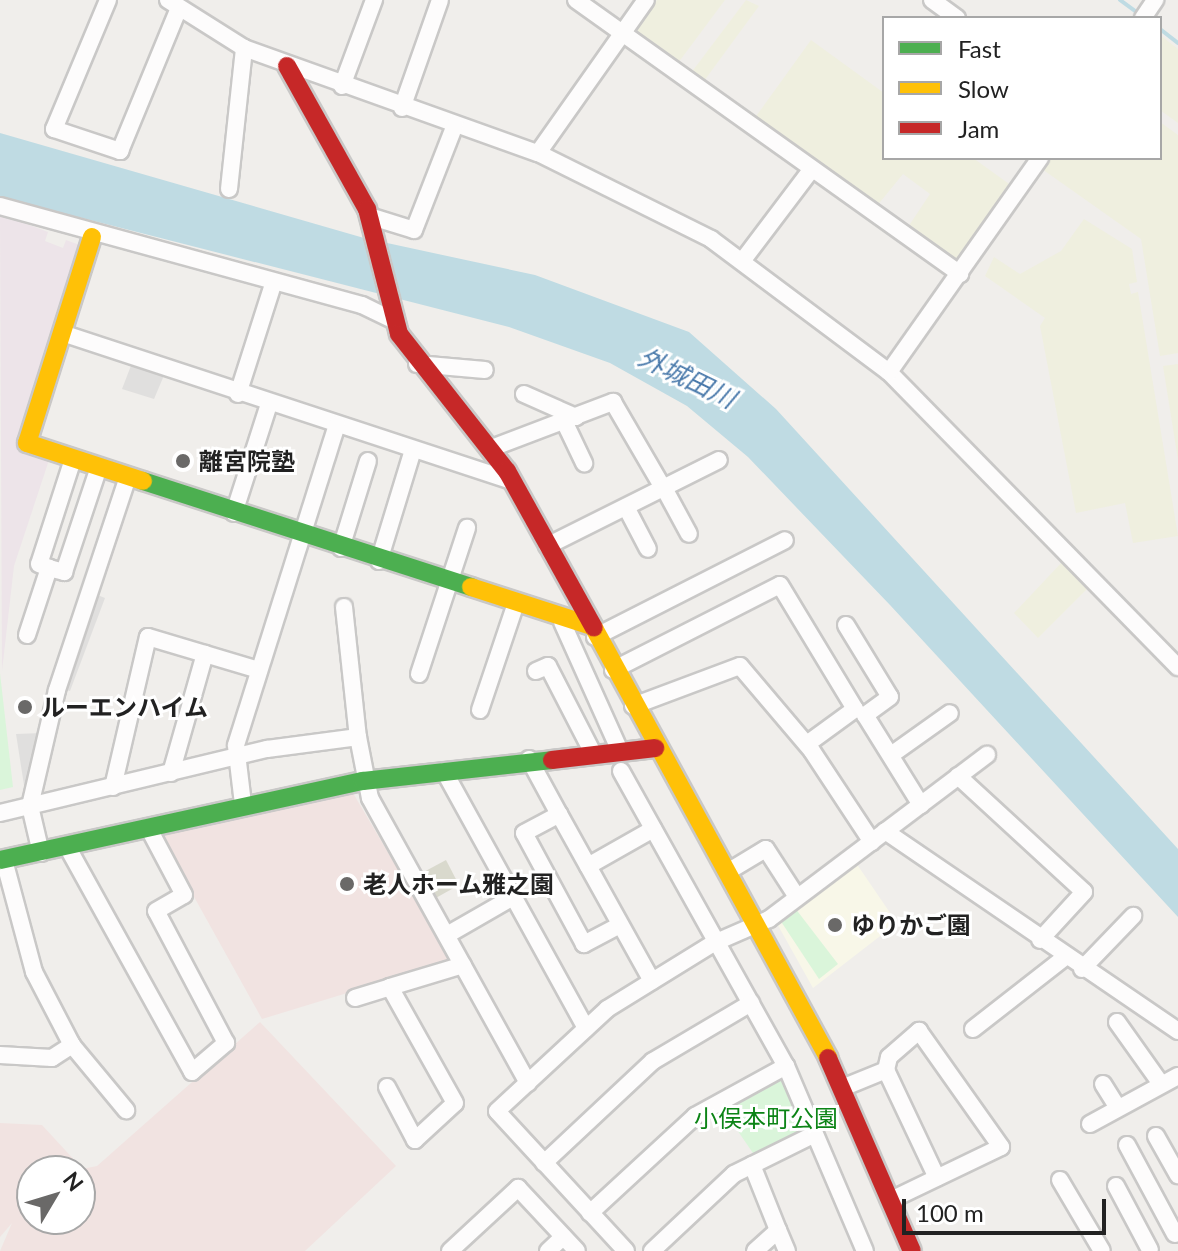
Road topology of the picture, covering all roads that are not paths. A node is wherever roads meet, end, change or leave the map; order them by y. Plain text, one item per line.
1 (108, 0) edge
2 (374, 0) edge
3 (440, 0) edge
4 (576, 0) edge
5 (646, 0) edge
6 (932, 0) edge
7 (173, 5) edge
8 (954, 16) edge
9 (622, 33) junction
10 (244, 48) junction
11 (287, 66) junction
12 (342, 86) junction
13 (402, 108) junction
14 (455, 125) junction
15 (538, 153) junction
16 (1039, 160) edge
17 (811, 170) junction
18 (229, 189) dead end
19 (0, 206) edge
20 (371, 220) junction
21 (92, 237) junction
22 (743, 260) junction
23 (960, 274) junction
24 (273, 284) junction
25 (391, 315) junction
26 (62, 333) junction
27 (415, 364) junction
28 (485, 370) dead end
29 (889, 372) junction
30 (238, 394) junction
31 (524, 394) dead end
32 (269, 404) junction
33 (570, 419) junction
34 (337, 425) junction
35 (489, 449) junction
36 (413, 450) junction
37 (73, 459) junction
38 (719, 460) dead end
39 (368, 461) dead end
40 (584, 463) dead end
41 (99, 467) junction
42 (128, 477) junction
43 (512, 481) junction
44 (664, 488) junction
45 (626, 507) junction
46 (234, 513) junction
47 (467, 528) dead end
48 (689, 534) dead end
49 (301, 535) junction
50 (785, 540) dead end
51 (547, 546) junction
52 (341, 548) junction
53 (648, 549) dead end
54 (379, 561) junction
55 (49, 568) junction
56 (448, 584) junction
57 (515, 606) junction
58 (344, 607) dead end
59 (562, 622) junction
60 (846, 625) dead end
61 (592, 631) junction
62 (27, 635) dead end
63 (205, 654) junction
64 (1178, 667) edge
65 (259, 670) junction
66 (613, 670) junction
67 (536, 671) dead end
68 (419, 674) dead end
69 (633, 706) junction
70 (480, 710) dead end
71 (950, 713) dead end
72 (358, 737) junction
73 (807, 744) junction
74 (655, 748) junction
75 (620, 751) junction
76 (593, 753) junction
77 (891, 755) junction
78 (987, 755) dead end
79 (234, 758) junction
80 (529, 759) junction
81 (444, 771) junction
82 (621, 771) dead end
83 (171, 773) junction
84 (958, 776) junction
85 (363, 781) junction
86 (113, 787) junction
87 (243, 804) junction
88 (921, 805) junction
89 (30, 806) junction
90 (0, 813) edge
91 (559, 814) junction
92 (148, 827) junction
93 (653, 829) junction
94 (878, 837) junction
95 (68, 848) junction
96 (41, 853) junction
97 (2, 860) edge
98 (588, 866) junction
99 (734, 868) dead end
100 (513, 897) junction
101 (797, 897) junction
102 (6, 902) edge
103 (1133, 916) dead end
104 (620, 925) junction
105 (758, 926) junction
106 (447, 935) junction
107 (1040, 940) junction
108 (714, 943) junction
109 (1065, 957) junction
110 (463, 965) junction
111 (1082, 969) junction
112 (652, 981) junction
113 (390, 987) junction
114 (355, 998) dead end
115 (751, 1003) junction
116 (1117, 1022) dead end
117 (586, 1028) junction
118 (973, 1029) dead end
119 (1178, 1031) edge
120 (72, 1045) junction
121 (0, 1055) edge
122 (786, 1066) junction
123 (886, 1070) junction
124 (1178, 1076) edge
125 (528, 1083) junction
126 (1103, 1084) dead end
127 (1161, 1084) junction
128 (387, 1087) dead end
129 (842, 1088) junction
130 (1118, 1108) junction
131 (126, 1110) dead end
132 (1090, 1124) dead end
133 (815, 1134) junction
134 (1156, 1136) dead end
135 (1127, 1145) dead end
136 (544, 1163) junction
137 (752, 1165) junction
138 (1178, 1175) edge
139 (937, 1178) junction
140 (1060, 1180) dead end
141 (1116, 1186) dead end
142 (891, 1200) junction
143 (590, 1213) junction
144 (778, 1230) junction
145 (1177, 1233) edge
146 (563, 1237) junction
147 (1149, 1250) edge
148 (450, 1251) edge
149 (548, 1251) edge
150 (577, 1251) edge
151 (626, 1251) edge
152 (652, 1251) edge
153 (755, 1251) edge
154 (787, 1251) edge
155 (865, 1251) edge
156 (912, 1251) edge
157 (1102, 1251) edge

1 - 7 street
2 - 12 street
3 - 13 street
4 - 9 street
5 - 9 street
6 - 8 street
7 - 10 street
9 - 15 street
9 - 17 street
10 - 11 street
10 - 18 street
11 - 12 street
11 - 20 street
12 - 13 street
13 - 14 street
14 - 15 street
14 - 20 street
15 - 22 street
16 - 23 street
17 - 22 street
17 - 23 street
19 - 21 street
20 - 25 street
21 - 24 street
21 - 26 street
22 - 29 street
23 - 29 street
24 - 25 street
24 - 30 street
25 - 27 street
26 - 30 street
26 - 37 street
27 - 28 street
27 - 35 street
29 - 64 street
30 - 32 street
31 - 33 street
32 - 34 street
32 - 46 street
33 - 35 street
33 - 40 street
33 - 44 street
34 - 36 street
34 - 49 street
35 - 43 street
36 - 43 street
36 - 54 street
37 - 41 street
37 - 55 street
38 - 44 street
39 - 52 street
41 - 42 street
41 - 55 street
42 - 46 street
42 - 89 street
43 - 51 street
44 - 45 street
44 - 48 street
45 - 51 street
45 - 53 street
46 - 49 street
47 - 56 street
49 - 52 street
49 - 65 street
50 - 61 street
51 - 61 street
52 - 54 street
54 - 56 street
55 - 62 street
56 - 57 street
56 - 68 street
57 - 59 street
57 - 70 street
58 - 72 street
59 - 61 street
59 - 75 street
60 - 77 street
61 - 66 street
63 - 65 street
63 - 83 street
63 - 86 street
65 - 79 street
66 - 69 street
66 - 73 street
67 - 76 street
69 - 73 street
69 - 74 street
71 - 77 street
72 - 79 street
72 - 85 street
73 - 94 street
74 - 75 street
74 - 105 street
75 - 76 street
76 - 80 street
77 - 88 street
78 - 84 street
79 - 83 street
79 - 87 street
80 - 81 street
80 - 91 street
81 - 85 street
81 - 100 street
82 - 93 street
83 - 86 street
84 - 88 street
84 - 107 street
85 - 87 street
85 - 106 street
86 - 89 street
87 - 92 street
88 - 94 street
89 - 90 street
89 - 96 street
91 - 98 street
91 - 104 street
92 - 95 street
92 - 95 street
93 - 98 street
93 - 108 street
94 - 101 street
94 - 107 street
95 - 96 street
96 - 97 street
97 - 102 street
98 - 104 street
99 - 101 street
100 - 106 street
100 - 117 street
101 - 105 street
102 - 120 street
103 - 111 street
104 - 112 street
105 - 108 street
105 - 129 street
106 - 110 street
107 - 109 street
108 - 112 street
108 - 115 street
109 - 111 street
109 - 118 street
110 - 113 street
110 - 125 street
111 - 119 street
112 - 117 street
113 - 114 street
113 - 128 street
115 - 122 street
115 - 136 street
116 - 127 street
117 - 125 street
120 - 121 street
120 - 131 street
122 - 133 street
122 - 143 street
123 - 129 street
123 - 139 street
123 - 139 street
124 - 127 street
125 - 136 street
126 - 130 street
127 - 130 street
129 - 142 street
130 - 132 street
133 - 137 street
133 - 155 street
134 - 138 street
135 - 145 street
136 - 143 street
137 - 144 street
137 - 152 street
139 - 142 street
140 - 157 street
141 - 147 street
142 - 156 street
143 - 151 street
144 - 153 street
144 - 154 street
145 - 147 street
146 - 148 street
146 - 149 street
146 - 150 street

